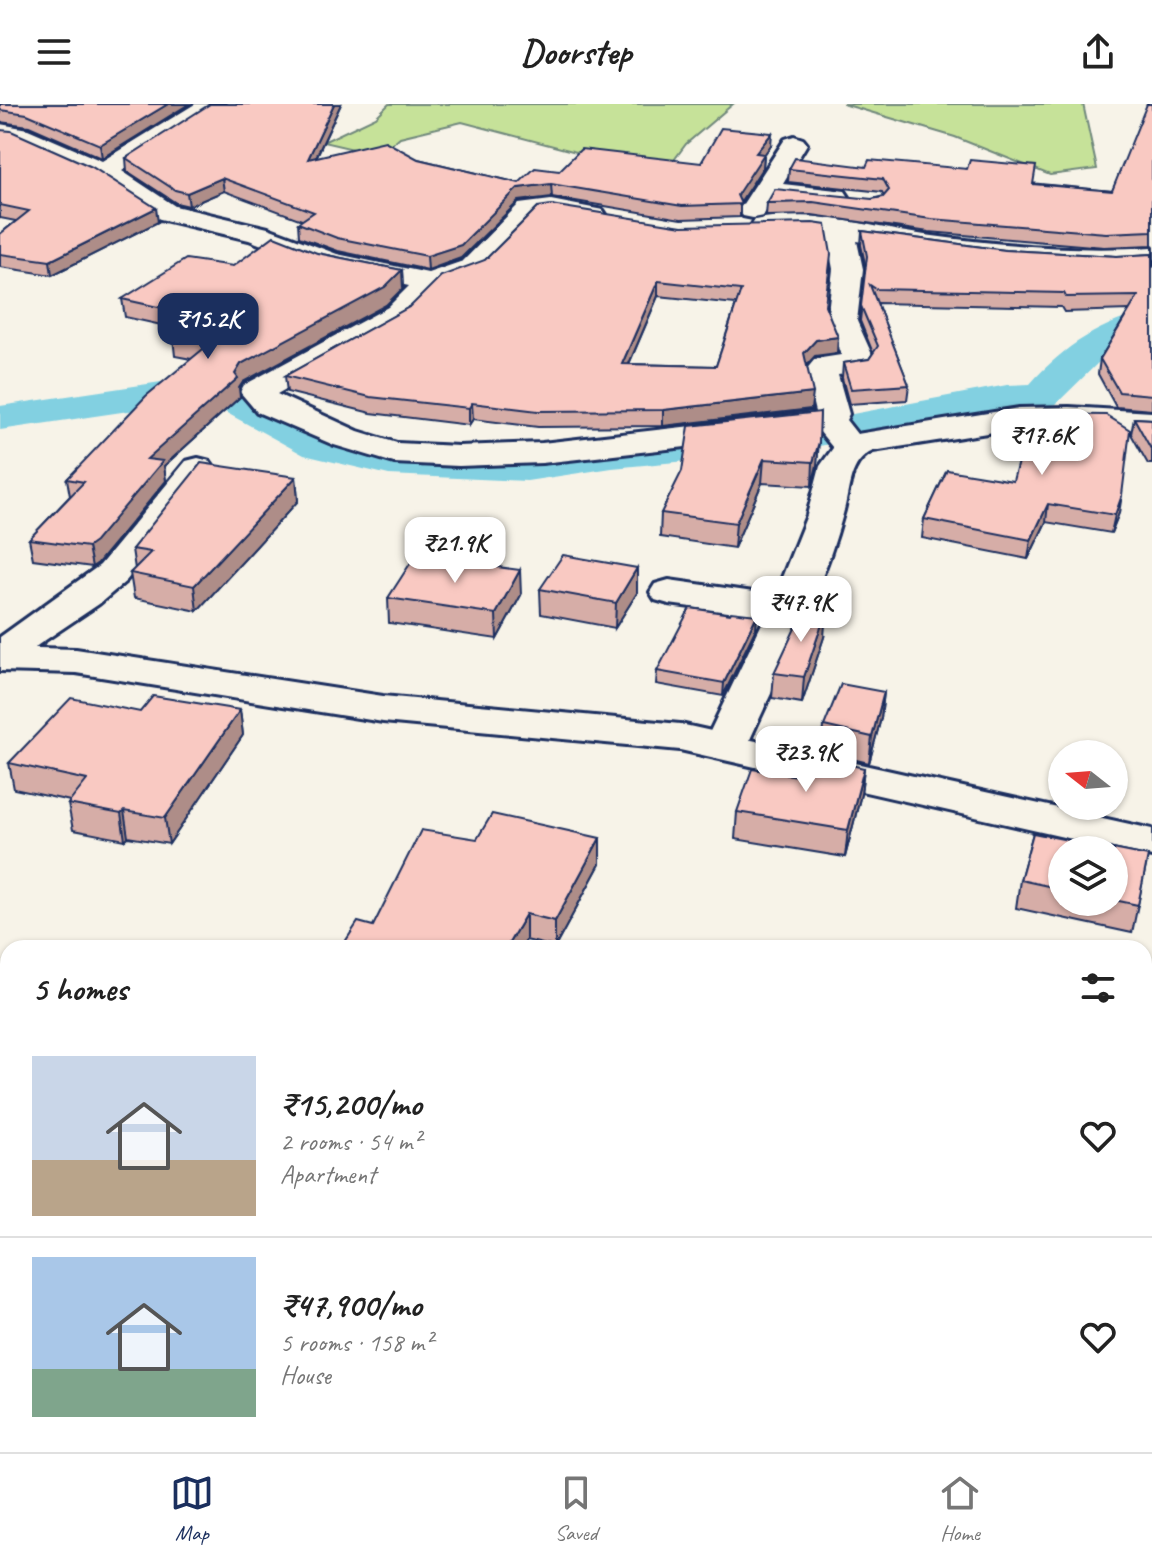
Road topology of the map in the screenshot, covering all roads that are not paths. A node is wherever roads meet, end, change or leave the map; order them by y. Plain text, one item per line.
1 (212, 104) edge
2 (0, 132) edge
3 (794, 144) dead end
4 (54, 149) junction
5 (14, 160) edge
6 (104, 171) junction
7 (765, 190) junction
8 (856, 199) edge
9 (618, 220) edge
10 (840, 230) junction
11 (1152, 256) edge
12 (430, 282) junction
13 (1152, 422) edge
14 (838, 432) junction
15 (198, 468) edge
16 (669, 592) dead end
17 (789, 609) junction
18 (0, 659) edge
19 (725, 746) junction
20 (1152, 843) edge

1 - 6 street
2 - 4 street
3 - 7 street
4 - 5 street
4 - 6 street
6 - 12 street
7 - 8 street
7 - 10 street
9 - 12 street
10 - 11 street
10 - 14 street
12 - 14 street
13 - 14 street
14 - 17 street
15 - 18 street
16 - 17 street
17 - 19 street
18 - 19 street
19 - 20 street

